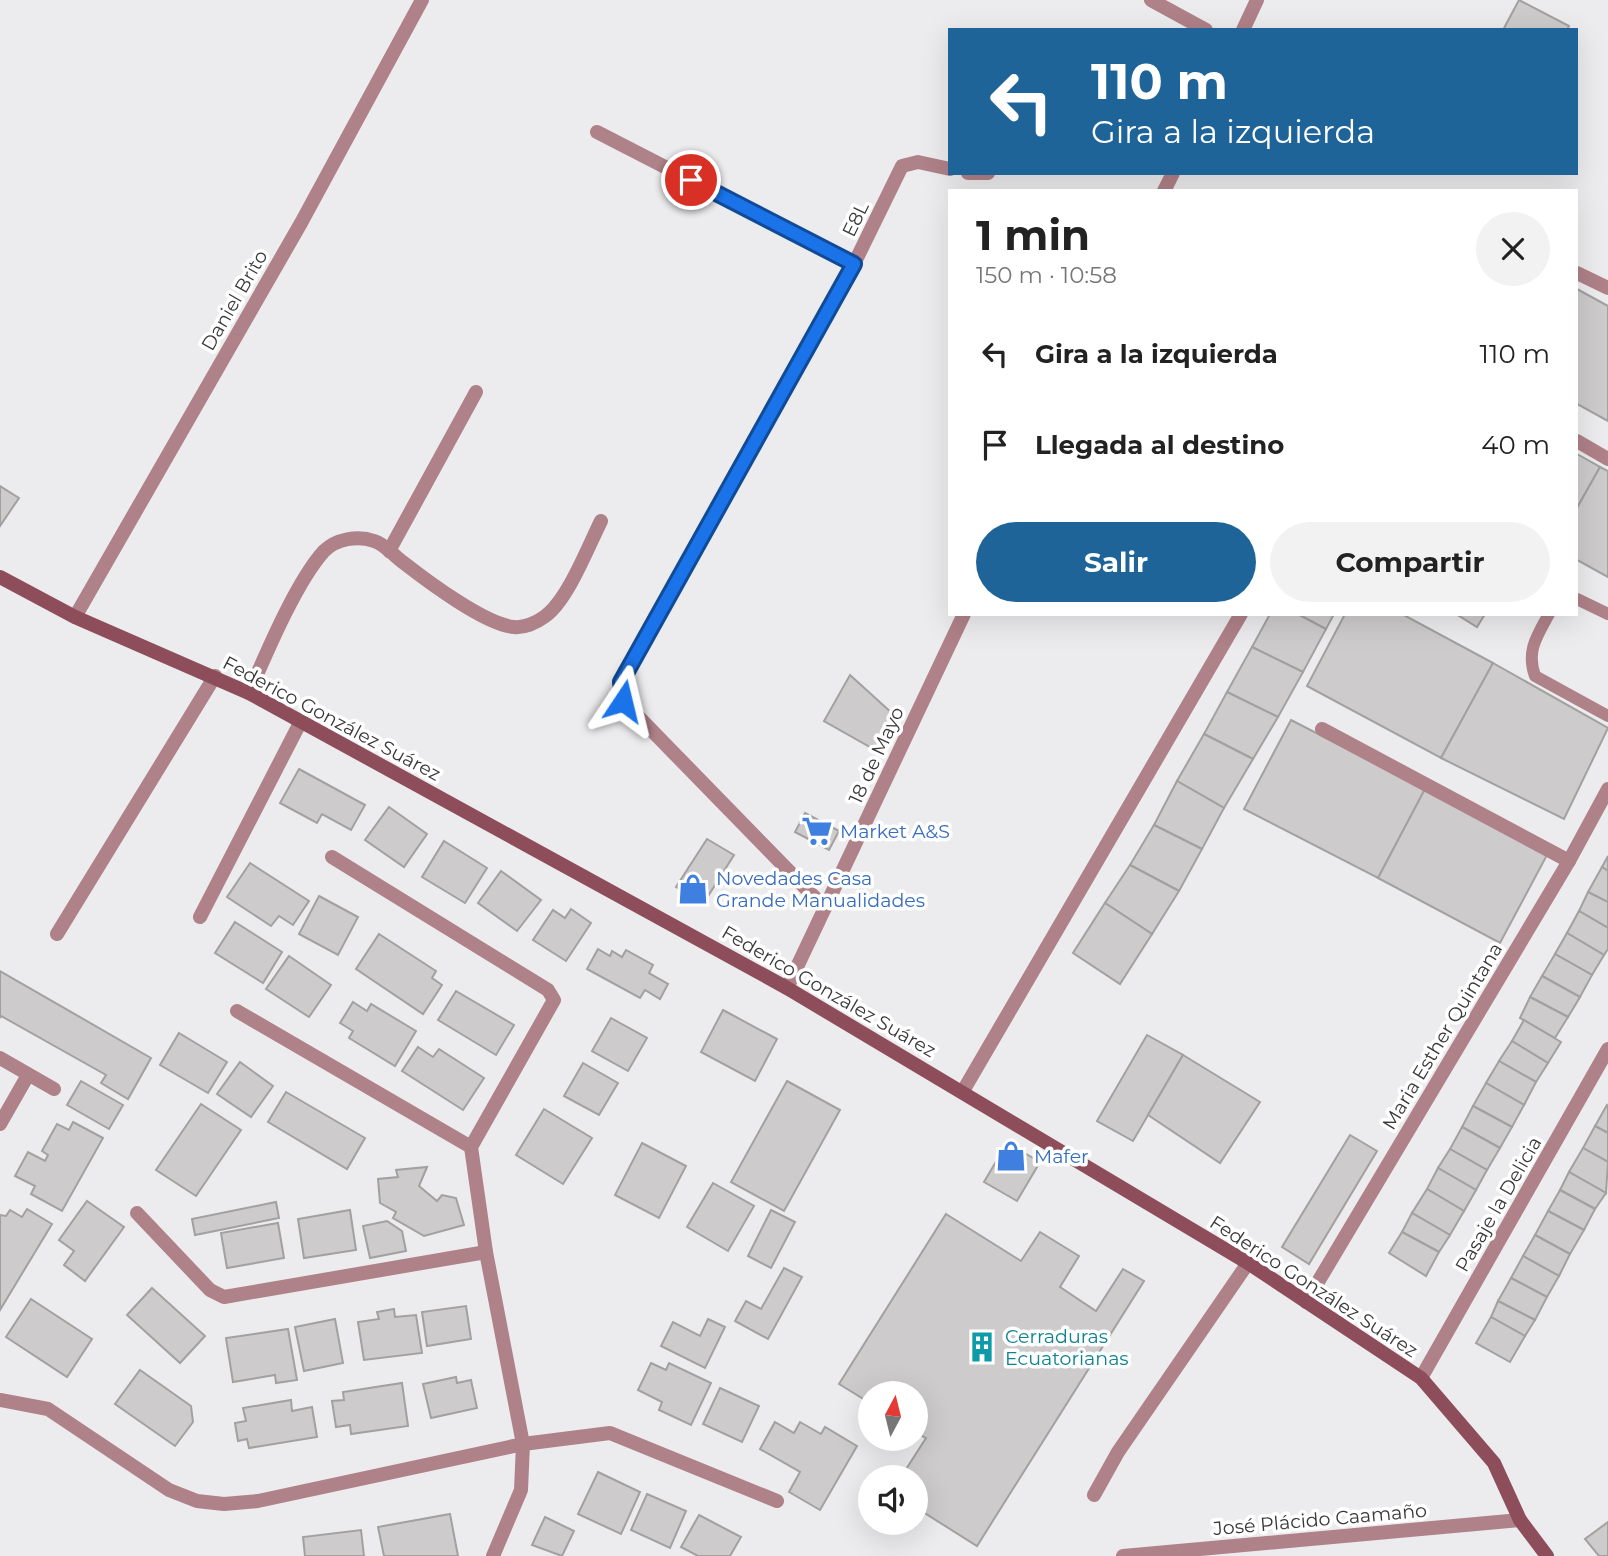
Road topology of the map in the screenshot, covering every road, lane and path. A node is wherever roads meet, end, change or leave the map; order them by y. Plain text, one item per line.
1 (422, 0) edge
2 (1151, 0) edge
3 (1257, 0) edge
4 (1202, 28) edge
5 (1244, 28) edge
6 (597, 132) dead end
7 (948, 169) edge
8 (854, 264) junction
9 (1578, 273) edge
10 (1608, 288) edge
11 (476, 392) dead end
12 (1578, 442) edge
13 (1608, 458) edge
14 (601, 521) dead end
15 (389, 551) junction
16 (0, 577) edge
17 (1578, 599) edge
18 (1608, 614) edge
19 (963, 616) edge
20 (1240, 616) edge
21 (1548, 616) edge
22 (75, 617) junction
23 (215, 676) junction
24 (249, 693) junction
25 (1608, 716) edge
26 (301, 721) junction
27 (1322, 729) dead end
28 (1608, 789) edge
29 (332, 857) dead end
30 (1569, 861) junction
31 (825, 908) junction
32 (200, 917) dead end
33 (58, 934) dead end
34 (787, 988) junction
35 (237, 1011) dead end
36 (1608, 1049) edge
37 (0, 1058) edge
38 (28, 1074) junction
39 (54, 1089) dead end
40 (962, 1091) junction
41 (0, 1124) edge
42 (471, 1147) junction
43 (136, 1213) dead end
44 (486, 1252) junction
45 (1248, 1263) junction
46 (1306, 1302) junction
47 (1421, 1378) junction
48 (0, 1400) edge
49 (523, 1444) junction
50 (1094, 1495) dead end
51 (777, 1501) dead end
52 (1520, 1520) junction
53 (493, 1556) edge
54 (1123, 1556) edge
55 (1547, 1556) edge

1 - 22 street, Daniel Brito
2 - 4 street
3 - 5 street
6 - 8 street
7 - 8 street, E8L
8 - 31 street, E8L
9 - 10 street
11 - 15 street
12 - 13 street
14 - 15 street
15 - 24 street
16 - 22 street, Federico González Suárez
17 - 18 lane
19 - 31 street, 18 de Mayo
20 - 40 street
21 - 25 lane
22 - 23 street, Federico González Suárez
23 - 24 street, Federico González Suárez
23 - 33 street
24 - 26 street, Federico González Suárez
26 - 32 street
26 - 34 street, Federico González Suárez
27 - 30 street
28 - 30 street, Maria Esther Quintana
29 - 42 street
30 - 46 street, Maria Esther Quintana
31 - 34 street, 18 de Mayo
34 - 40 street, Federico González Suárez
35 - 42 street
36 - 47 street, Pasaje la Delicia
37 - 38 street
38 - 39 street
38 - 41 street
40 - 45 street, Federico González Suárez
42 - 44 street
43 - 44 street
44 - 49 street
45 - 46 street, Federico González Suárez
45 - 50 street
46 - 47 street, Federico González Suárez
47 - 52 street, Federico González Suárez
48 - 49 street
49 - 51 street
49 - 53 street
52 - 54 street, José Plácido Caamaño
52 - 55 street, Federico González Suárez

